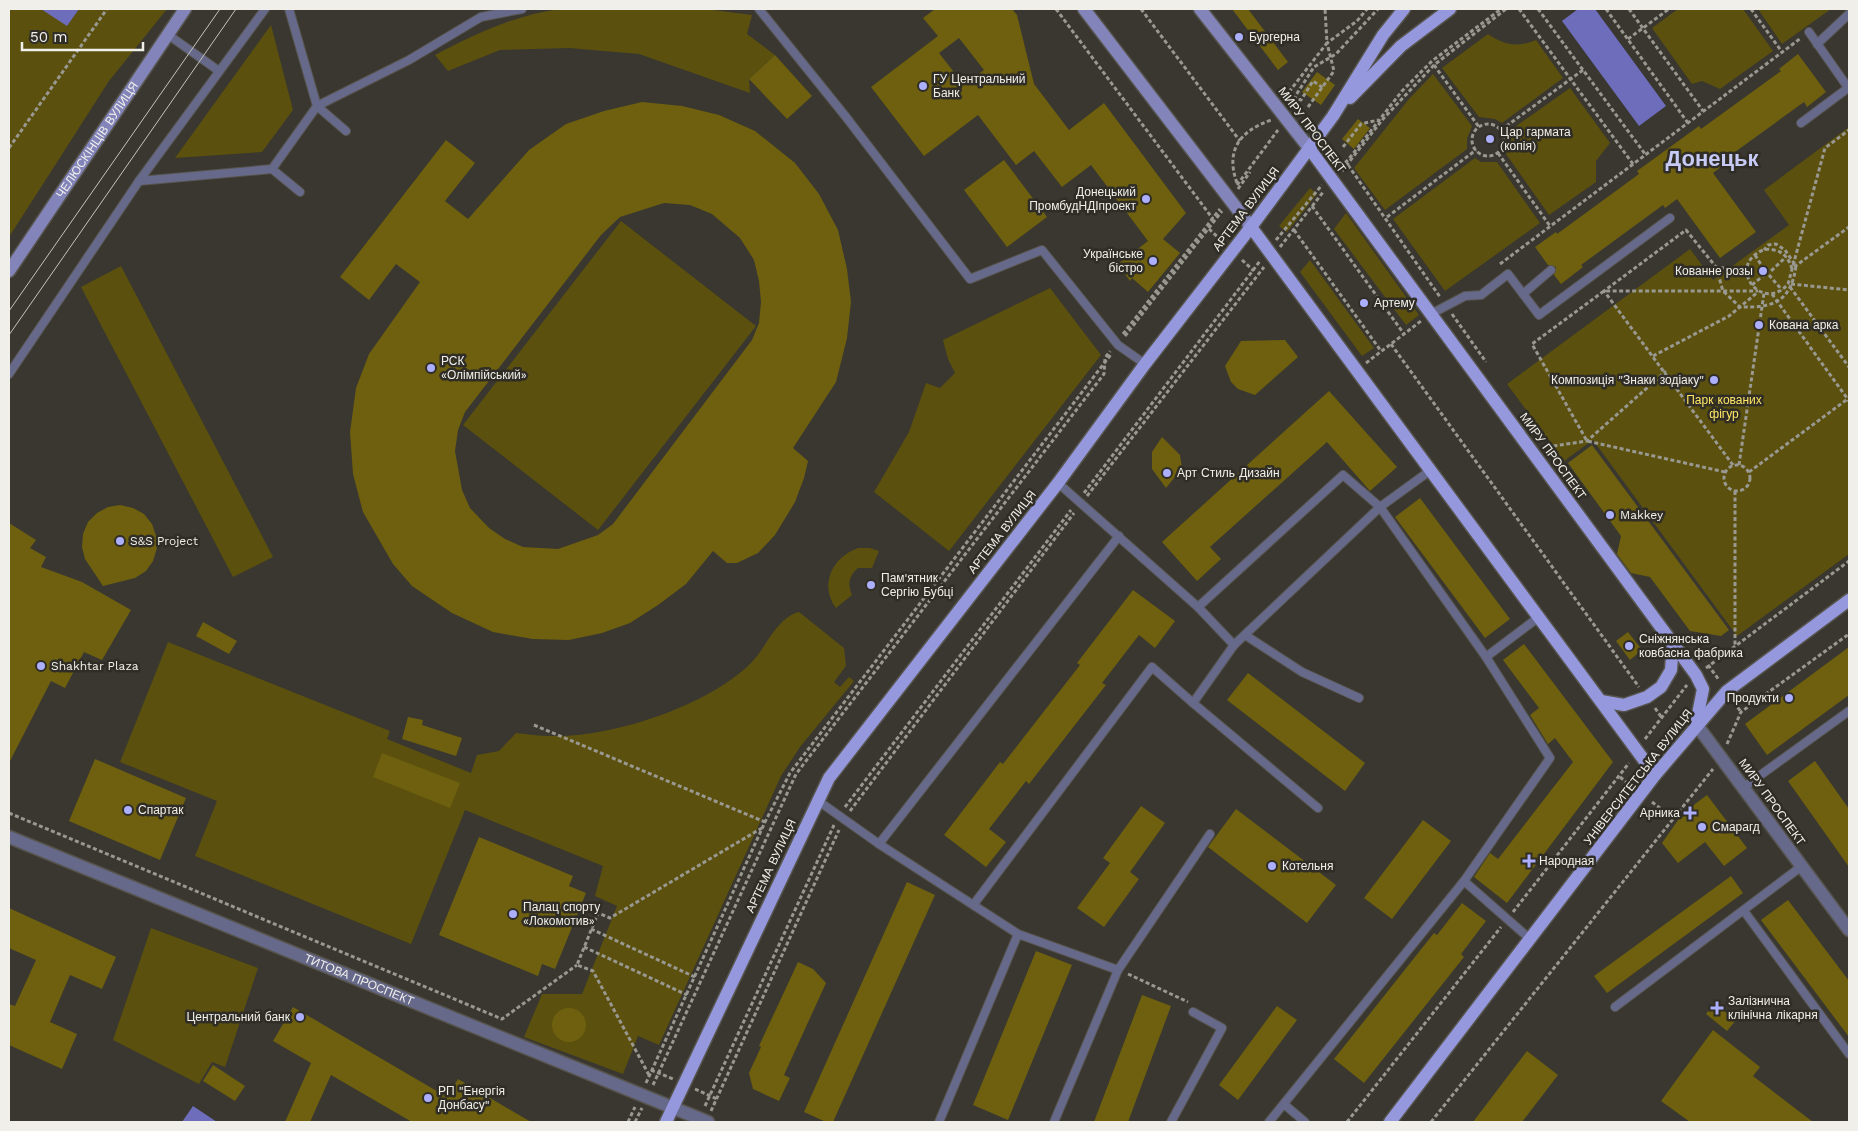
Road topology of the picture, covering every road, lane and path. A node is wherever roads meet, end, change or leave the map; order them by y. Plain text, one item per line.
1 (107, 9) edge
2 (185, 9) edge
3 (265, 9) edge
4 (289, 9) edge
5 (522, 9) edge
6 (759, 9) edge
7 (1056, 9) edge
8 (1084, 9) edge
9 (1140, 9) edge
10 (1200, 9) edge
11 (1367, 9) edge
12 (1378, 9) edge
13 (1404, 9) edge
14 (1450, 9) edge
15 (1501, 9) edge
16 (1506, 9) edge
17 (1519, 9) edge
18 (1538, 9) edge
19 (1606, 9) edge
20 (1629, 9) edge
21 (1669, 9) edge
22 (1751, 9) edge
23 (1849, 14) edge
24 (1643, 28) junction
25 (1808, 32) joint
26 (167, 34) junction
27 (1628, 39) junction
28 (1817, 44) junction
29 (1782, 52) junction
30 (1331, 57) junction
31 (1434, 64) junction
32 (1583, 70) junction
33 (219, 71) junction
34 (1571, 79) junction
35 (1323, 88) junction
36 (1849, 89) edge
37 (1302, 100) dead end
38 (317, 106) junction
39 (1308, 107) dead end
40 (1703, 111) junction
41 (1333, 116) junction
42 (1285, 119) junction
43 (1381, 120) junction
44 (1688, 123) junction
45 (1801, 123) dead end
46 (1479, 126) junction
47 (1501, 130) junction
48 (1849, 130) edge
49 (346, 131) dead end
50 (1240, 141) junction
51 (1342, 147) dead end
52 (9, 148) edge
53 (1309, 148) junction
54 (1476, 150) junction
55 (1498, 153) junction
56 (1645, 154) junction
57 (1633, 164) junction
58 (272, 169) junction
59 (1331, 178) junction
60 (139, 181) junction
61 (1238, 186) junction
62 (300, 192) dead end
63 (1228, 197) junction
64 (1312, 206) junction
65 (1387, 217) dead end
66 (1670, 218) dead end
67 (1213, 220) junction
68 (1550, 226) junction
69 (1849, 226) edge
70 (1251, 227) junction
71 (1208, 229) dead end
72 (1294, 230) junction
73 (1764, 250) junction
74 (1271, 253) junction
75 (1755, 255) junction
76 (1786, 258) junction
77 (1795, 264) junction
78 (1716, 267) junction
79 (1792, 269) junction
80 (1551, 270) dead end
81 (9, 271) edge
82 (1747, 271) junction
83 (1771, 271) junction
84 (1764, 273) junction
85 (1508, 274) junction
86 (1769, 276) junction
87 (1752, 285) junction
88 (1790, 285) junction
89 (1782, 290) junction
90 (1849, 290) edge
91 (1604, 291) junction
92 (1724, 291) junction
93 (1758, 291) junction
94 (1764, 293) junction
95 (1523, 294) junction
96 (1772, 294) junction
97 (1778, 302) junction
98 (1740, 307) junction
99 (1762, 308) junction
100 (1431, 314) junction
101 (1404, 334) junction
102 (1117, 344) junction
103 (1391, 344) junction
104 (1381, 351) junction
105 (1652, 356) junction
106 (1104, 364) junction
107 (1145, 364) junction
108 (1849, 367) edge
109 (1357, 370) junction
110 (1665, 372) junction
111 (9, 374) edge
112 (1849, 400) edge
113 (1587, 440) junction
114 (1547, 447) dead end
115 (1733, 465) junction
116 (1739, 465) junction
117 (1431, 470) junction
118 (1725, 472) junction
119 (1749, 472) junction
120 (1058, 483) junction
121 (1735, 491) junction
122 (1080, 502) junction
123 (1380, 507) junction
124 (1119, 536) junction
125 (1849, 561) edge
126 (1849, 600) edge
127 (1198, 607) junction
128 (1539, 617) junction
129 (1849, 634) edge
130 (1245, 635) junction
131 (1673, 644) junction
132 (1234, 645) junction
133 (1735, 646) junction
134 (1486, 658) junction
135 (1696, 675) junction
136 (1647, 697) junction
137 (1358, 698) dead end
138 (1601, 701) junction
139 (1193, 703) junction
140 (1849, 711) edge
141 (1662, 718) junction
142 (1696, 724) junction
143 (534, 725) dead end
144 (1637, 750) junction
145 (1722, 757) junction
146 (1655, 775) junction
147 (1744, 787) junction
148 (817, 800) junction
149 (1318, 808) dead end
150 (9, 813) edge
151 (841, 817) junction
152 (765, 822) junction
153 (762, 828) junction
154 (1210, 834) dead end
155 (9, 837) edge
156 (879, 844) junction
157 (1802, 866) junction
158 (1464, 881) junction
159 (974, 904) junction
160 (1744, 911) junction
161 (1507, 919) junction
162 (591, 929) junction
163 (1849, 930) edge
164 (1018, 934) junction
165 (1530, 939) junction
166 (584, 947) junction
167 (577, 965) junction
168 (1118, 970) junction
169 (696, 977) junction
170 (687, 994) junction
171 (1615, 1007) dead end
172 (1193, 1012) joint
173 (1849, 1054) edge
174 (649, 1075) junction
175 (644, 1096) junction
176 (1285, 1105) junction
177 (673, 1108) junction
178 (704, 1121) edge
179 (629, 1122) edge
180 (635, 1122) edge
181 (666, 1122) edge
182 (939, 1122) edge
183 (1054, 1122) edge
184 (1170, 1122) edge
185 (1269, 1122) edge
186 (1305, 1122) edge
187 (1347, 1122) edge
188 (1390, 1122) edge
189 (1431, 1122) edge

1 - 52 path
2 - 26 main road, ЧЕЛЮСКІНЦІВ ВУЛИЦЯ
3 - 33 lane
4 - 38 lane
5 - 38 lane
6 - 102 lane
7 - 67 path
8 - 63 main road
9 - 50 path
10 - 42 main road, МИРУ ПРОСПЕКТ
11 - 30 path
12 - 30 path
13 - 41 main road, АРТЕМА ВУЛИЦЯ
14 - 41 main road, АРТЕМА ВУЛИЦЯ
15 - 43 path
16 - 31 path
17 - 34 path
18 - 32 path
19 - 27 path
20 - 24 path
21 - 24 path
22 - 29 path
23 - 28 lane
24 - 27 path
24 - 40 path
25 - 28 lane
25 - 29 path
26 - 33 lane
26 - 81 main road, ЧЕЛЮСКІНЦІВ ВУЛИЦЯ
27 - 44 path
28 - 36 lane
29 - 40 path
30 - 35 path
30 - 42 path
31 - 43 path
31 - 46 path
32 - 34 path
32 - 56 path
33 - 60 lane
34 - 47 path
34 - 57 path
35 - 37 path
35 - 39 path
36 - 45 lane
38 - 49 lane
38 - 58 lane
40 - 44 path
41 - 53 main road, АРТЕМА ВУЛИЦЯ
42 - 50 path
42 - 53 main road, МИРУ ПРОСПЕКТ
42 - 61 path
43 - 51 path
43 - 59 path
44 - 56 path
46 - 47 path
46 - 54 path
47 - 55 path
48 - 77 path
50 - 61 path
53 - 59 main road, МИРУ ПРОСПЕКТ
53 - 70 main road, АРТЕМА ВУЛИЦЯ
54 - 55 path
54 - 65 path
55 - 68 path
56 - 57 path
57 - 68 path
58 - 60 lane
58 - 62 lane
59 - 64 path
59 - 74 path
59 - 100 main road, МИРУ ПРОСПЕКТ
60 - 111 lane
61 - 63 path
63 - 67 path
63 - 70 main road
64 - 72 path
64 - 101 path
66 - 95 lane
67 - 102 path
68 - 85 path
69 - 77 path
70 - 74 main road
70 - 107 main road, АРТЕМА ВУЛИЦЯ
71 - 102 path
72 - 74 path
72 - 104 path
73 - 75 path
73 - 76 path
73 - 77 path
74 - 109 main road
74 - 122 path
74 - 122 path
75 - 82 path
75 - 84 path
76 - 79 path
76 - 83 path
77 - 79 path
77 - 88 path
78 - 82 path
78 - 91 path
78 - 92 path
79 - 88 path
80 - 95 lane
82 - 87 path
83 - 84 path
83 - 86 path
84 - 86 path
84 - 87 path
85 - 95 lane
85 - 100 lane
86 - 89 path
87 - 93 path
88 - 89 path
88 - 90 path
88 - 97 path
88 - 108 path
89 - 96 path
91 - 92 path
91 - 105 path
91 - 113 path
92 - 93 path
92 - 98 path
93 - 94 path
93 - 98 path
94 - 96 path
94 - 99 path
96 - 97 path
97 - 99 path
97 - 112 path
98 - 99 path
98 - 105 path
99 - 116 path
100 - 101 path
100 - 131 main road, МИРУ ПРОСПЕКТ
101 - 103 path
102 - 106 path
102 - 107 lane
103 - 104 path
103 - 136 path
104 - 109 path
105 - 110 path
106 - 152 path
106 - 175 path
107 - 120 main road, АРТЕМА ВУЛИЦЯ
109 - 117 main road
110 - 113 path
110 - 115 path
112 - 119 path
113 - 114 path
113 - 118 path
115 - 116 path
115 - 118 path
116 - 119 path
117 - 123 lane
117 - 128 main road
118 - 121 path
119 - 121 path
120 - 122 lane
120 - 148 main road, АРТЕМА ВУЛИЦЯ
121 - 133 path
122 - 124 lane
122 - 151 path
122 - 151 path
123 - 127 lane
123 - 130 lane
123 - 134 lane
124 - 127 lane
124 - 156 lane
125 - 133 path
126 - 142 main road, УНІВЕРСИТЕТСЬКА ВУЛИЦЯ
127 - 132 lane
128 - 134 lane
128 - 138 main road
129 - 145 path
130 - 132 lane
130 - 137 lane
131 - 135 main road, МИРУ ПРОСПЕКТ
131 - 136 main road
132 - 139 lane
133 - 135 path
134 - 158 lane
135 - 141 path
135 - 142 main road, МИРУ ПРОСПЕКТ
136 - 138 main road
136 - 141 path
138 - 144 main road
139 - 149 lane
139 - 159 lane
140 - 147 lane
141 - 144 path
142 - 145 street, МИРУ ПРОСПЕКТ
142 - 146 main road, УНІВЕРСИТЕТСЬКА ВУЛИЦЯ
143 - 152 path
144 - 146 main road
144 - 161 path
145 - 147 street, МИРУ ПРОСПЕКТ
145 - 189 path
146 - 165 main road, УНІВЕРСИТЕТСЬКА ВУЛИЦЯ
147 - 157 street, МИРУ ПРОСПЕКТ
148 - 151 lane
148 - 177 main road, АРТЕМА ВУЛИЦЯ
150 - 167 path
151 - 156 lane
151 - 178 path
151 - 178 path
152 - 153 path
153 - 162 path
153 - 169 path
154 - 168 lane
155 - 175 street, ТИТОВА ПРОСПЕКТ
156 - 159 lane
157 - 160 lane
157 - 163 street, МИРУ ПРОСПЕКТ
158 - 161 lane
158 - 176 lane
159 - 164 lane
160 - 171 lane
160 - 173 lane
161 - 165 lane
161 - 187 path
162 - 166 path
162 - 169 path
164 - 168 lane
164 - 182 lane
165 - 188 main road, УНІВЕРСИТЕТСЬКА ВУЛИЦЯ
166 - 167 path
166 - 170 path
167 - 174 path
168 - 172 path
168 - 183 lane
169 - 170 path
170 - 174 path
172 - 184 lane
174 - 175 path
175 - 177 street, ТИТОВА ПРОСПЕКТ
175 - 179 path
175 - 180 path
176 - 185 lane
176 - 186 lane
177 - 178 street, ТИТОВА ПРОСПЕКТ
177 - 181 main road, АРТЕМА ВУЛИЦЯ

